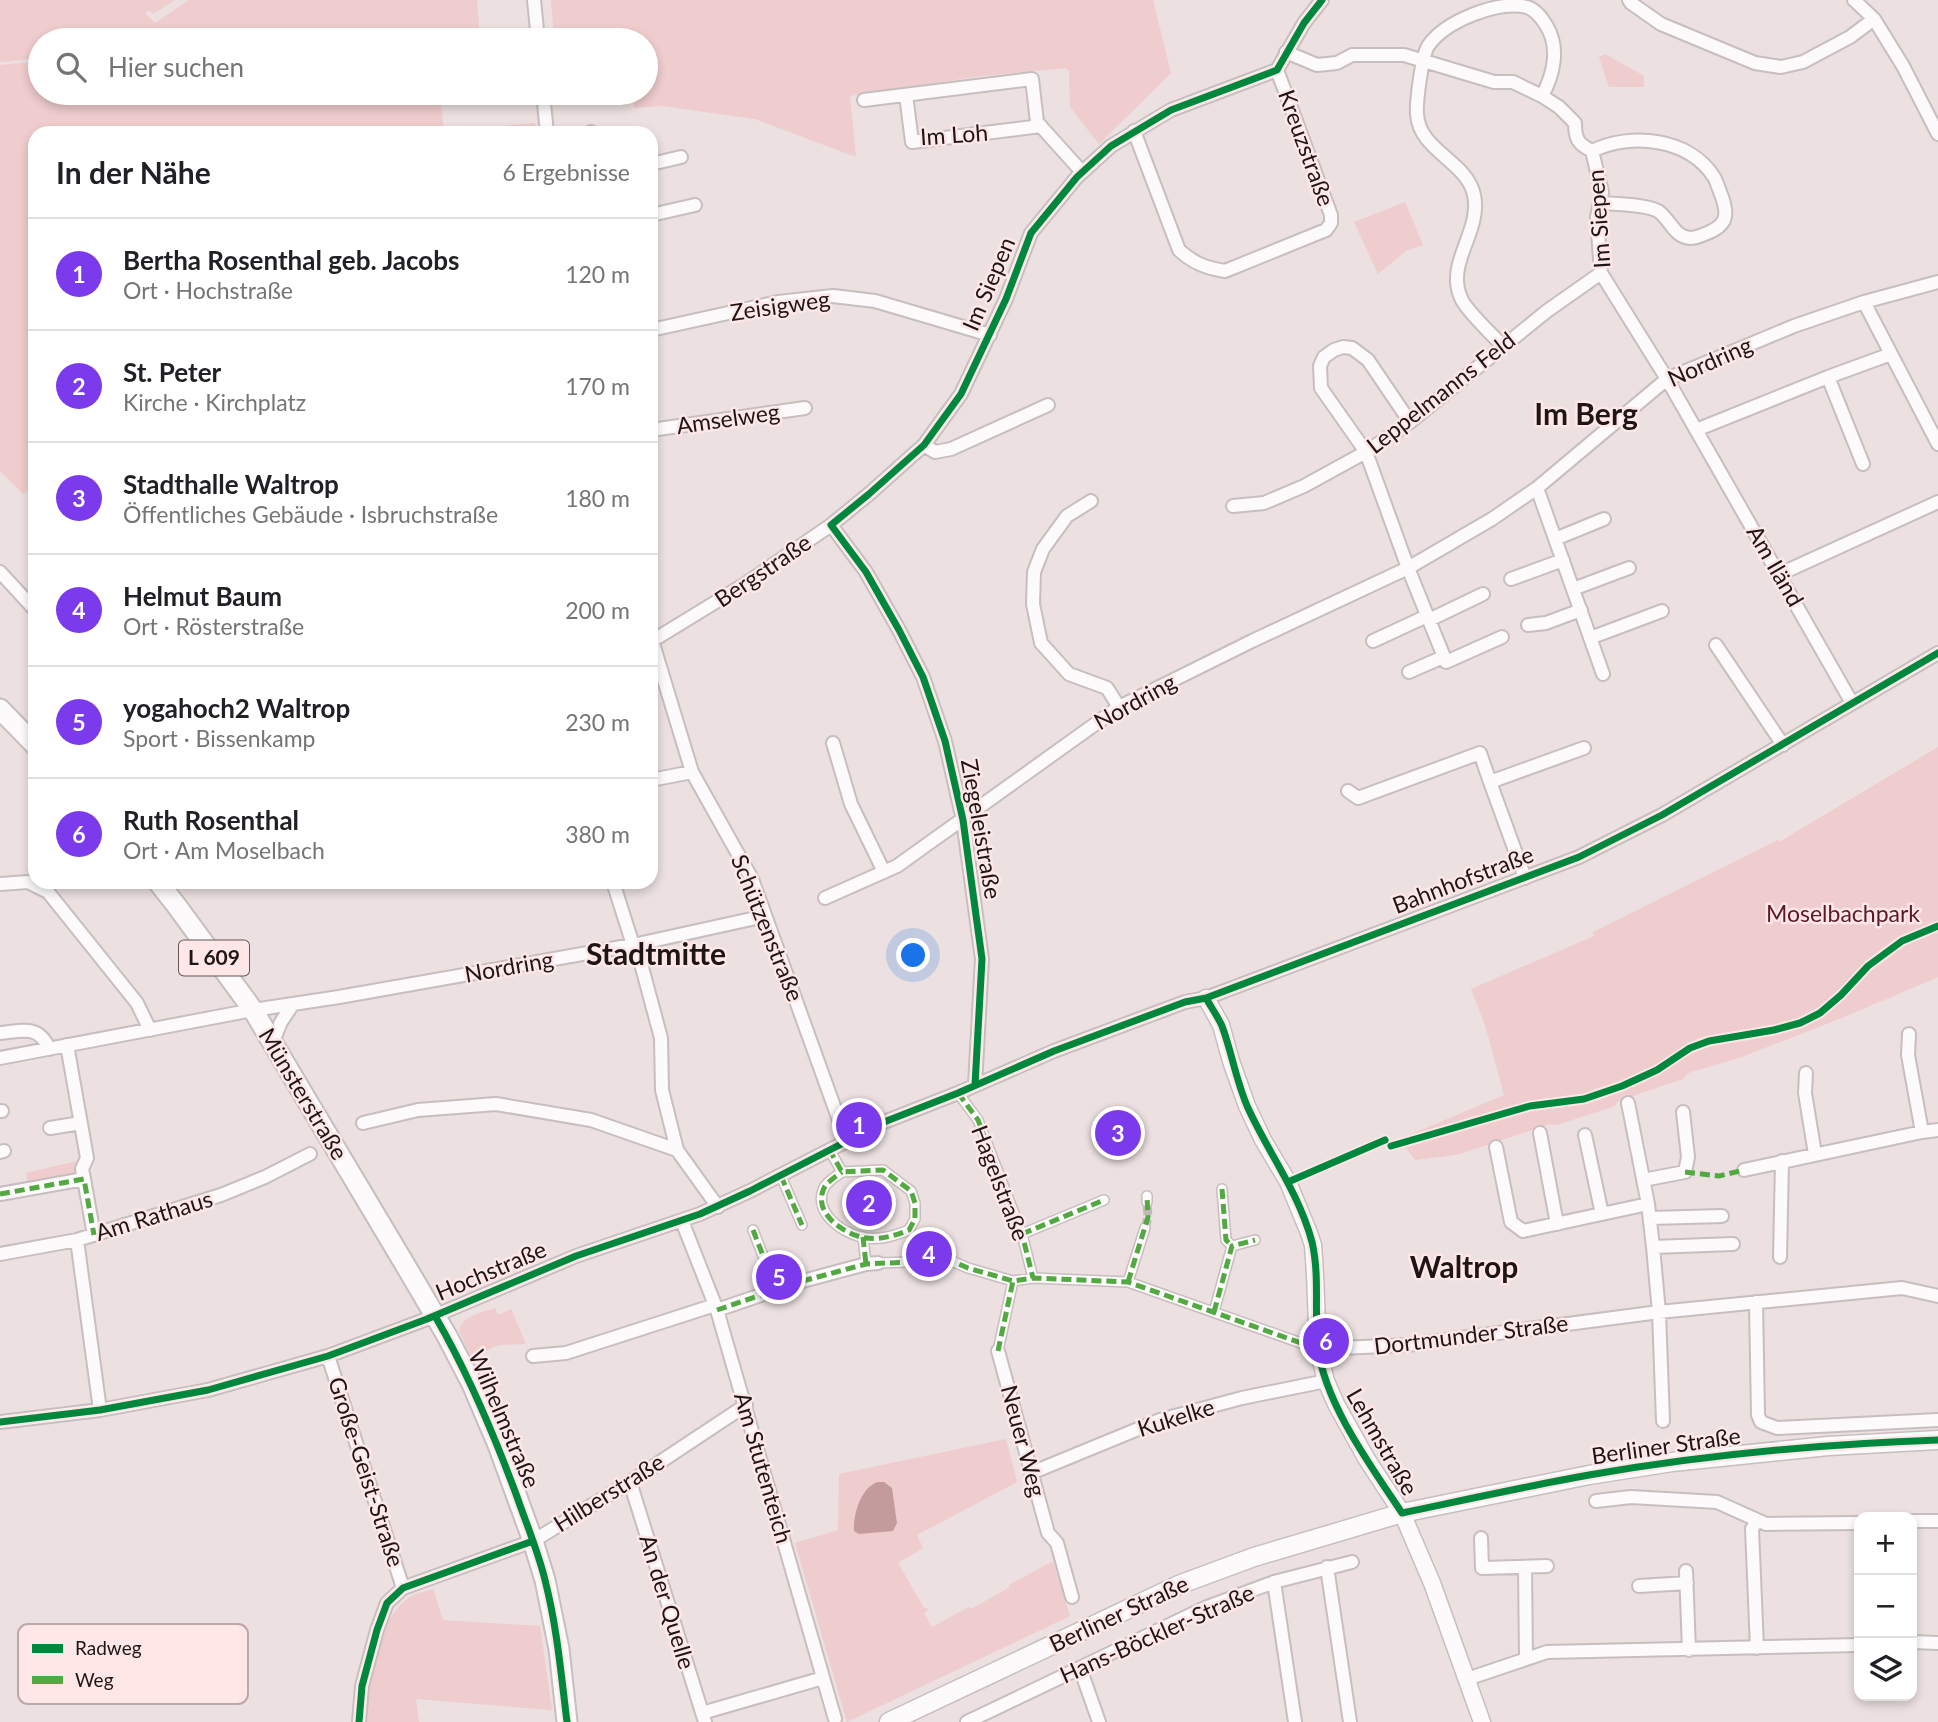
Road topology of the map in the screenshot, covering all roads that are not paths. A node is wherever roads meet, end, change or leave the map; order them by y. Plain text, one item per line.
1 (534, 0) edge
2 (1322, 0) edge
3 (1629, 0) edge
4 (1854, 0) edge
5 (1874, 19) junction
6 (537, 28) edge
7 (1286, 52) junction
8 (1424, 61) junction
9 (1277, 69) junction
10 (906, 95) junction
11 (1542, 96) junction
12 (864, 100) dead end
13 (544, 105) edge
14 (546, 126) edge
15 (1041, 126) junction
16 (1134, 131) junction
17 (1938, 134) edge
18 (1592, 150) junction
19 (681, 157) dead end
20 (658, 162) edge
21 (1082, 173) junction
22 (1600, 203) junction
23 (695, 205) dead end
24 (658, 213) edge
25 (1601, 273) junction
26 (1938, 282) edge
27 (1864, 302) junction
28 (658, 328) edge
29 (990, 335) junction
30 (1503, 346) junction
31 (1891, 354) junction
32 (1828, 377) junction
33 (1667, 379) junction
34 (1048, 405) dead end
35 (805, 408) dead end
36 (1410, 422) junction
37 (658, 429) edge
38 (1696, 430) junction
39 (1938, 444) edge
40 (924, 445) junction
41 (1366, 452) junction
42 (1863, 464) dead end
43 (1537, 488) junction
44 (1091, 501) dead end
45 (1938, 502) edge
46 (1233, 506) dead end
47 (1604, 519) dead end
48 (831, 525) junction
49 (1555, 539) junction
50 (1563, 560) junction
51 (1408, 568) junction
52 (1629, 568) dead end
53 (0, 572) edge
54 (1780, 574) junction
55 (1511, 579) dead end
56 (1573, 589) junction
57 (1483, 594) dead end
58 (28, 602) edge
59 (1581, 610) junction
60 (1662, 611) dead end
61 (1428, 618) junction
62 (1528, 625) dead end
63 (658, 635) edge
64 (1502, 637) dead end
65 (1590, 638) junction
66 (1373, 641) dead end
67 (1716, 645) dead end
68 (1938, 653) edge
69 (1443, 657) junction
70 (658, 659) edge
71 (1409, 672) dead end
72 (1603, 674) dead end
73 (1852, 703) junction
74 (1119, 707) junction
75 (0, 709) edge
76 (28, 738) edge
77 (832, 743) dead end
78 (1783, 745) junction
79 (1584, 748) dead end
80 (692, 772) junction
81 (658, 779) edge
82 (1490, 782) junction
83 (1348, 791) dead end
84 (963, 820) junction
85 (884, 872) junction
86 (1525, 878) junction
87 (28, 882) edge
88 (0, 884) edge
89 (44, 889) edge
90 (163, 889) edge
91 (615, 889) edge
92 (825, 898) dead end
93 (765, 916) junction
94 (633, 945) junction
95 (1206, 999) junction
96 (293, 1004) junction
97 (253, 1010) junction
98 (150, 1030) junction
99 (0, 1032) edge
100 (1909, 1034) dead end
101 (272, 1044) junction
102 (67, 1045) junction
103 (49, 1049) junction
104 (0, 1058) edge
105 (1806, 1073) dead end
106 (975, 1085) junction
107 (958, 1093) junction
108 (1628, 1103) dead end
109 (1682, 1112) dead end
110 (81, 1123) junction
111 (363, 1123) dead end
112 (50, 1128) dead end
113 (1938, 1130) edge
114 (1922, 1132) junction
115 (1540, 1133) dead end
116 (1585, 1135) dead end
117 (848, 1139) junction
118 (1496, 1147) dead end
119 (829, 1149) junction
120 (677, 1150) junction
121 (310, 1154) dead end
122 (1815, 1154) junction
123 (1782, 1161) junction
124 (1744, 1170) dead end
125 (842, 1172) junction
126 (781, 1176) junction
127 (84, 1179) junction
128 (1643, 1180) junction
129 (1222, 1189) dead end
130 (0, 1194) edge
131 (1104, 1200) dead end
132 (1648, 1204) junction
133 (718, 1207) junction
134 (1602, 1214) junction
135 (1722, 1216) dead end
136 (1650, 1218) junction
137 (682, 1221) junction
138 (1557, 1224) junction
139 (802, 1225) dead end
140 (1145, 1227) tunnel mouth
141 (753, 1230) dead end
142 (1022, 1234) junction
143 (94, 1235) junction
144 (863, 1237) junction
145 (77, 1240) junction
146 (1255, 1240) dead end
147 (1733, 1244) dead end
148 (1233, 1247) junction
149 (1653, 1247) junction
150 (0, 1254) edge
151 (1780, 1257) dead end
152 (872, 1263) junction
153 (1033, 1278) junction
154 (1013, 1281) junction
155 (1128, 1282) junction
156 (776, 1289) junction
157 (1938, 1296) edge
158 (1756, 1302) junction
159 (716, 1307) junction
160 (1213, 1312) junction
161 (1659, 1312) junction
162 (435, 1316) junction
163 (1318, 1349) junction
164 (998, 1351) joint
165 (328, 1356) junction
166 (533, 1356) dead end
167 (1326, 1381) junction
168 (746, 1405) junction
169 (100, 1410) junction
170 (1938, 1420) edge
171 (1663, 1421) dead end
172 (0, 1422) edge
173 (1938, 1440) edge
174 (1031, 1473) junction
175 (630, 1482) junction
176 (1595, 1501) dead end
177 (1402, 1513) junction
178 (1757, 1520) junction
179 (1917, 1521) edge
180 (1938, 1521) edge
181 (1854, 1522) edge
182 (1481, 1538) dead end
183 (533, 1541) junction
184 (1352, 1562) dead end
185 (1547, 1566) dead end
186 (1327, 1567) junction
187 (1525, 1567) junction
188 (1274, 1582) junction
189 (1639, 1586) dead end
190 (403, 1587) junction
191 (1072, 1597) dead end
192 (1917, 1642) edge
193 (1938, 1643) edge
194 (1854, 1644) edge
195 (1757, 1648) junction
196 (1689, 1650) junction
197 (1526, 1659) junction
198 (1080, 1668) junction
199 (823, 1678) junction
200 (1467, 1679) junction
201 (703, 1718) edge
202 (835, 1719) dead end
203 (359, 1722) edge
204 (567, 1722) edge
205 (889, 1722) edge
206 (967, 1722) edge
207 (1099, 1722) edge
208 (1295, 1722) edge
209 (1350, 1722) edge
210 (1482, 1722) edge

1 - 6 street
2 - 7 street
3 - 5 street
4 - 5 street
5 - 17 street
7 - 8 street, Im Siepen
7 - 9 street
8 - 11 street, Im Siepen
8 - 11 street
8 - 30 street
9 - 16 street, Im Siepen
9 - 16 street, Kreuzstraße
10 - 12 street, Im Loh
10 - 15 street, Im Loh
10 - 15 street, Im Loh
11 - 18 street, Im Siepen
13 - 14 street
15 - 21 street, Im Loh
16 - 21 street, Im Siepen
18 - 22 street, Im Siepen
18 - 22 street
19 - 20 street
21 - 29 street, Im Siepen
22 - 25 street, Im Siepen
23 - 24 street
25 - 30 street, Leppelmanns Feld
25 - 33 street, Im Siepen
26 - 27 street, Nordring
27 - 31 street
27 - 33 street, Nordring
28 - 29 street, Zeisigweg
29 - 40 street, Im Siepen
30 - 36 street, Leppelmanns Feld
31 - 32 street
31 - 39 street
32 - 38 street
32 - 42 street
33 - 38 street, Am Iländ
33 - 43 street, Nordring
34 - 40 street
35 - 37 street, Amselweg
36 - 41 street, Leppelmanns Feld
36 - 41 street
38 - 54 street, Am Iländ
40 - 48 street, Bergstraße
41 - 46 street, Leppelmanns Feld
41 - 51 street
43 - 49 street
43 - 51 street, Nordring
44 - 74 street
45 - 54 street
47 - 49 street
48 - 63 street, Bergstraße
48 - 84 street, Ziegeleistraße
49 - 50 street
50 - 55 street
50 - 56 street
51 - 61 street
51 - 74 street, Nordring
52 - 56 street
53 - 58 street
54 - 73 street, Am Iländ
56 - 59 street
57 - 61 street
59 - 62 street
59 - 65 street
60 - 65 street
61 - 66 street
61 - 69 street
64 - 69 street
65 - 72 street
67 - 78 street
68 - 73 street, Bahnhofstraße
69 - 71 street
70 - 80 street, Schützenstraße
73 - 78 street, Bahnhofstraße
74 - 84 street, Nordring
75 - 76 main road
77 - 85 street
78 - 86 street, Bahnhofstraße
79 - 82 street
80 - 81 street
80 - 93 street, Schützenstraße
82 - 83 street
82 - 86 street
84 - 85 street, Nordring
84 - 106 street, Ziegeleistraße
85 - 92 street, Nordring
86 - 95 street, Bahnhofstraße
87 - 88 street
89 - 98 street
90 - 97 main road, Münsterstraße / L 609
91 - 94 street
93 - 94 street, Nordring
93 - 117 street, Schützenstraße
94 - 96 street, Nordring
94 - 120 street
95 - 106 street, Bahnhofstraße
95 - 163 street, Lehmstraße
96 - 97 street, Nordring
96 - 101 street
97 - 98 street, Nordring
97 - 101 main road, Münsterstraße / L 609
98 - 102 street, Nordring
99 - 103 street
100 - 114 street
101 - 162 main road, Münsterstraße / L 609
102 - 103 street, Nordring
102 - 110 street
103 - 104 street, Nordring
105 - 122 street
106 - 107 street, Hochstraße
107 - 117 street, Hochstraße
107 - 142 street, Hagelstraße
108 - 128 street
109 - 128 street
110 - 112 street
110 - 127 street
111 - 120 street
113 - 114 street
114 - 122 street
115 - 138 street
116 - 134 street
117 - 119 street, Hochstraße
118 - 138 street
119 - 125 street
119 - 126 street, Hochstraße
120 - 133 street
121 - 143 street, Am Rathaus
122 - 123 street
123 - 124 street
123 - 151 street
125 - 144 street
125 - 144 street
126 - 133 street, Hochstraße
126 - 139 street
127 - 130 street
127 - 143 street
128 - 132 street
129 - 148 street
131 - 142 street
132 - 134 street
132 - 136 street
133 - 137 street, Hochstraße
134 - 138 street
135 - 136 street
136 - 149 street
137 - 159 street, Am Stutenteich
137 - 162 street, Hochstraße
140 - 155 street
141 - 156 street
142 - 153 street, Hagelstraße
143 - 145 street, Am Rathaus
144 - 152 street
145 - 150 street
145 - 169 street, Am Rathaus
146 - 148 street
147 - 149 street
148 - 160 street
149 - 161 street
152 - 154 street
152 - 156 street
153 - 154 street, Dortmunder Straße
153 - 155 street, Dortmunder Straße
154 - 164 street, Neuer Weg
155 - 160 street, Dortmunder Straße
156 - 159 street
157 - 158 street, Dortmunder Straße
158 - 161 street, Dortmunder Straße
158 - 170 street
159 - 166 street
159 - 168 street, Am Stutenteich
160 - 163 street, Dortmunder Straße
161 - 163 street, Dortmunder Straße
161 - 171 street
162 - 165 street, Hochstraße
162 - 183 main road, Wilhelmstraße / L 609
163 - 167 street, Lehmstraße
164 - 174 street, Neuer Weg
165 - 169 street, Hochstraße
165 - 190 street, Große-Geist-Straße
167 - 174 street, Kukelke
167 - 177 street, Lehmstraße
168 - 175 street, Hilberstraße
168 - 199 street, Am Stutenteich
169 - 172 street, Hochstraße
173 - 177 main road, Berliner Straße
174 - 191 street, Neuer Weg
175 - 183 street, Hilberstraße
175 - 201 street, An der Quelle
176 - 178 street
177 - 200 street, Lehmstraße
177 - 205 main road, Berliner Straße
178 - 181 street
178 - 195 street
179 - 180 street
182 - 187 street
183 - 190 street, Hilberstraße
183 - 204 main road, L 609
184 - 186 street, Hans-Böckler-Straße
185 - 187 street
186 - 188 street, Hans-Böckler-Straße
186 - 209 street
187 - 197 street
188 - 198 street, Hans-Böckler-Straße
188 - 208 street
189 - 196 street
190 - 203 street
192 - 193 street
194 - 195 street
195 - 196 street
196 - 197 street
197 - 200 street
198 - 206 street, Hans-Böckler-Straße
198 - 207 street
199 - 201 street
199 - 202 street, Am Stutenteich
200 - 210 street, Lehmstraße

